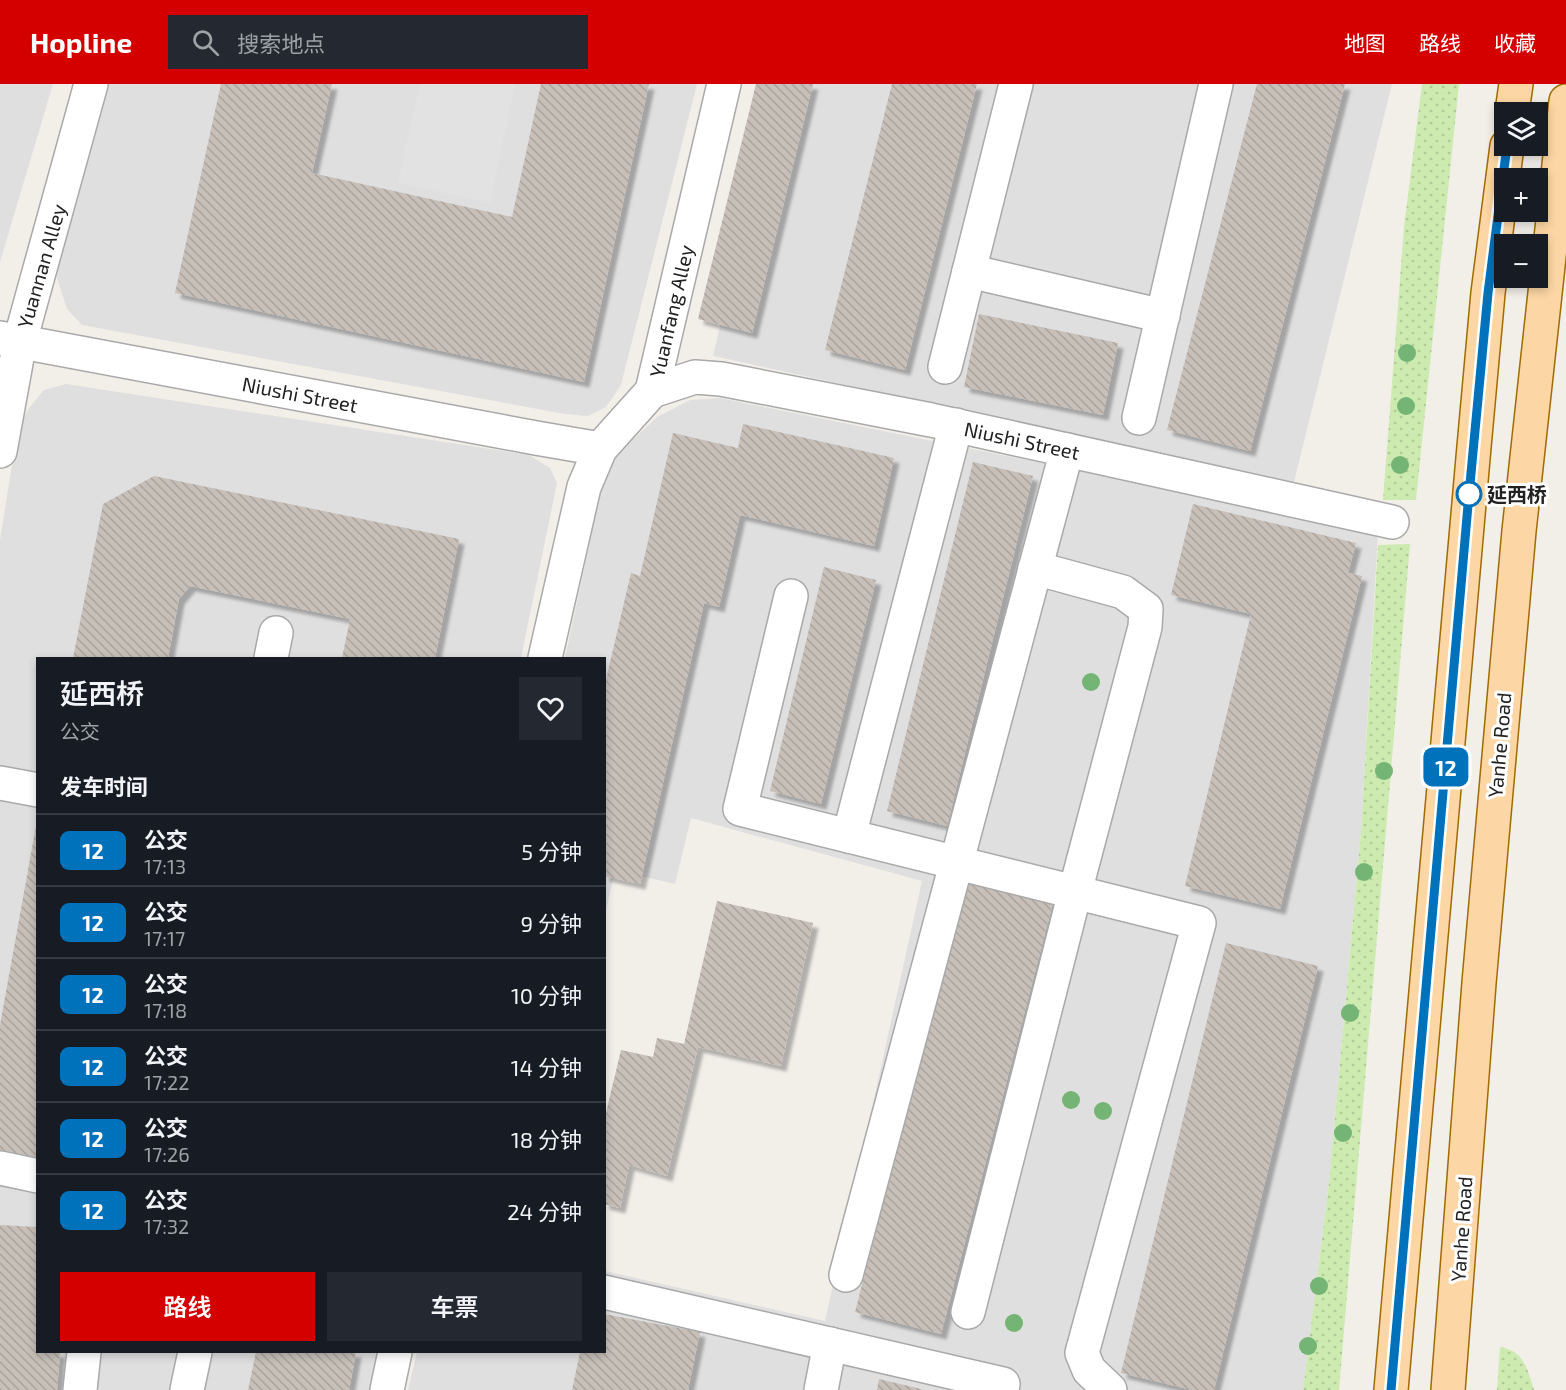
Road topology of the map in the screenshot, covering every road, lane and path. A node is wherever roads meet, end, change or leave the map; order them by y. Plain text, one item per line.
1 (91, 84) edge
2 (724, 84) edge
3 (1016, 84) edge
4 (1216, 84) edge
5 (1516, 84) edge
6 (1566, 101) edge
7 (1513, 102) edge
8 (1506, 156) edge
9 (969, 271) junction
10 (1163, 316) junction
11 (10, 340) edge
12 (945, 367) dead end
13 (652, 391) junction
14 (1139, 418) dead end
15 (956, 425) junction
16 (600, 449) junction
17 (0, 450) edge
18 (1067, 450) junction
19 (1392, 522) dead end
20 (1035, 568) junction
21 (791, 596) dead end
22 (545, 657) edge
23 (0, 783) edge
24 (36, 790) edge
25 (849, 836) junction
26 (956, 863) junction
27 (1075, 892) junction
28 (0, 1168) edge
29 (36, 1176) edge
30 (846, 1275) dead end
31 (606, 1292) edge
32 (968, 1312) dead end
33 (830, 1344) junction
34 (84, 1353) edge
35 (195, 1353) edge
36 (395, 1353) edge
37 (80, 1390) edge
38 (187, 1390) edge
39 (387, 1390) edge
40 (821, 1390) edge
41 (1002, 1390) edge
42 (1110, 1390) edge
43 (1391, 1390) edge
44 (1448, 1390) edge

1 - 11 street, Yuannan Alley
2 - 13 street, Yuanfang Alley
3 - 9 street
4 - 10 street
5 - 7 main road
6 - 44 main road, Yanhe Road
8 - 43 main road
9 - 10 street
9 - 12 street
10 - 14 street
11 - 16 street, Niushi Street
11 - 17 street, Yuannan Alley
13 - 15 street, Niushi Street
13 - 16 street, Yuanfang Alley
15 - 18 street, Niushi Street
15 - 25 street
16 - 22 street, Yuanfang Alley
18 - 19 street, Niushi Street
18 - 20 street
20 - 26 street
20 - 27 street
21 - 25 street
23 - 24 street
25 - 26 street
26 - 27 street
26 - 30 street
27 - 32 street
27 - 42 street
28 - 29 street
31 - 33 street
33 - 40 street
33 - 41 street
34 - 37 street
35 - 38 street
36 - 39 street

